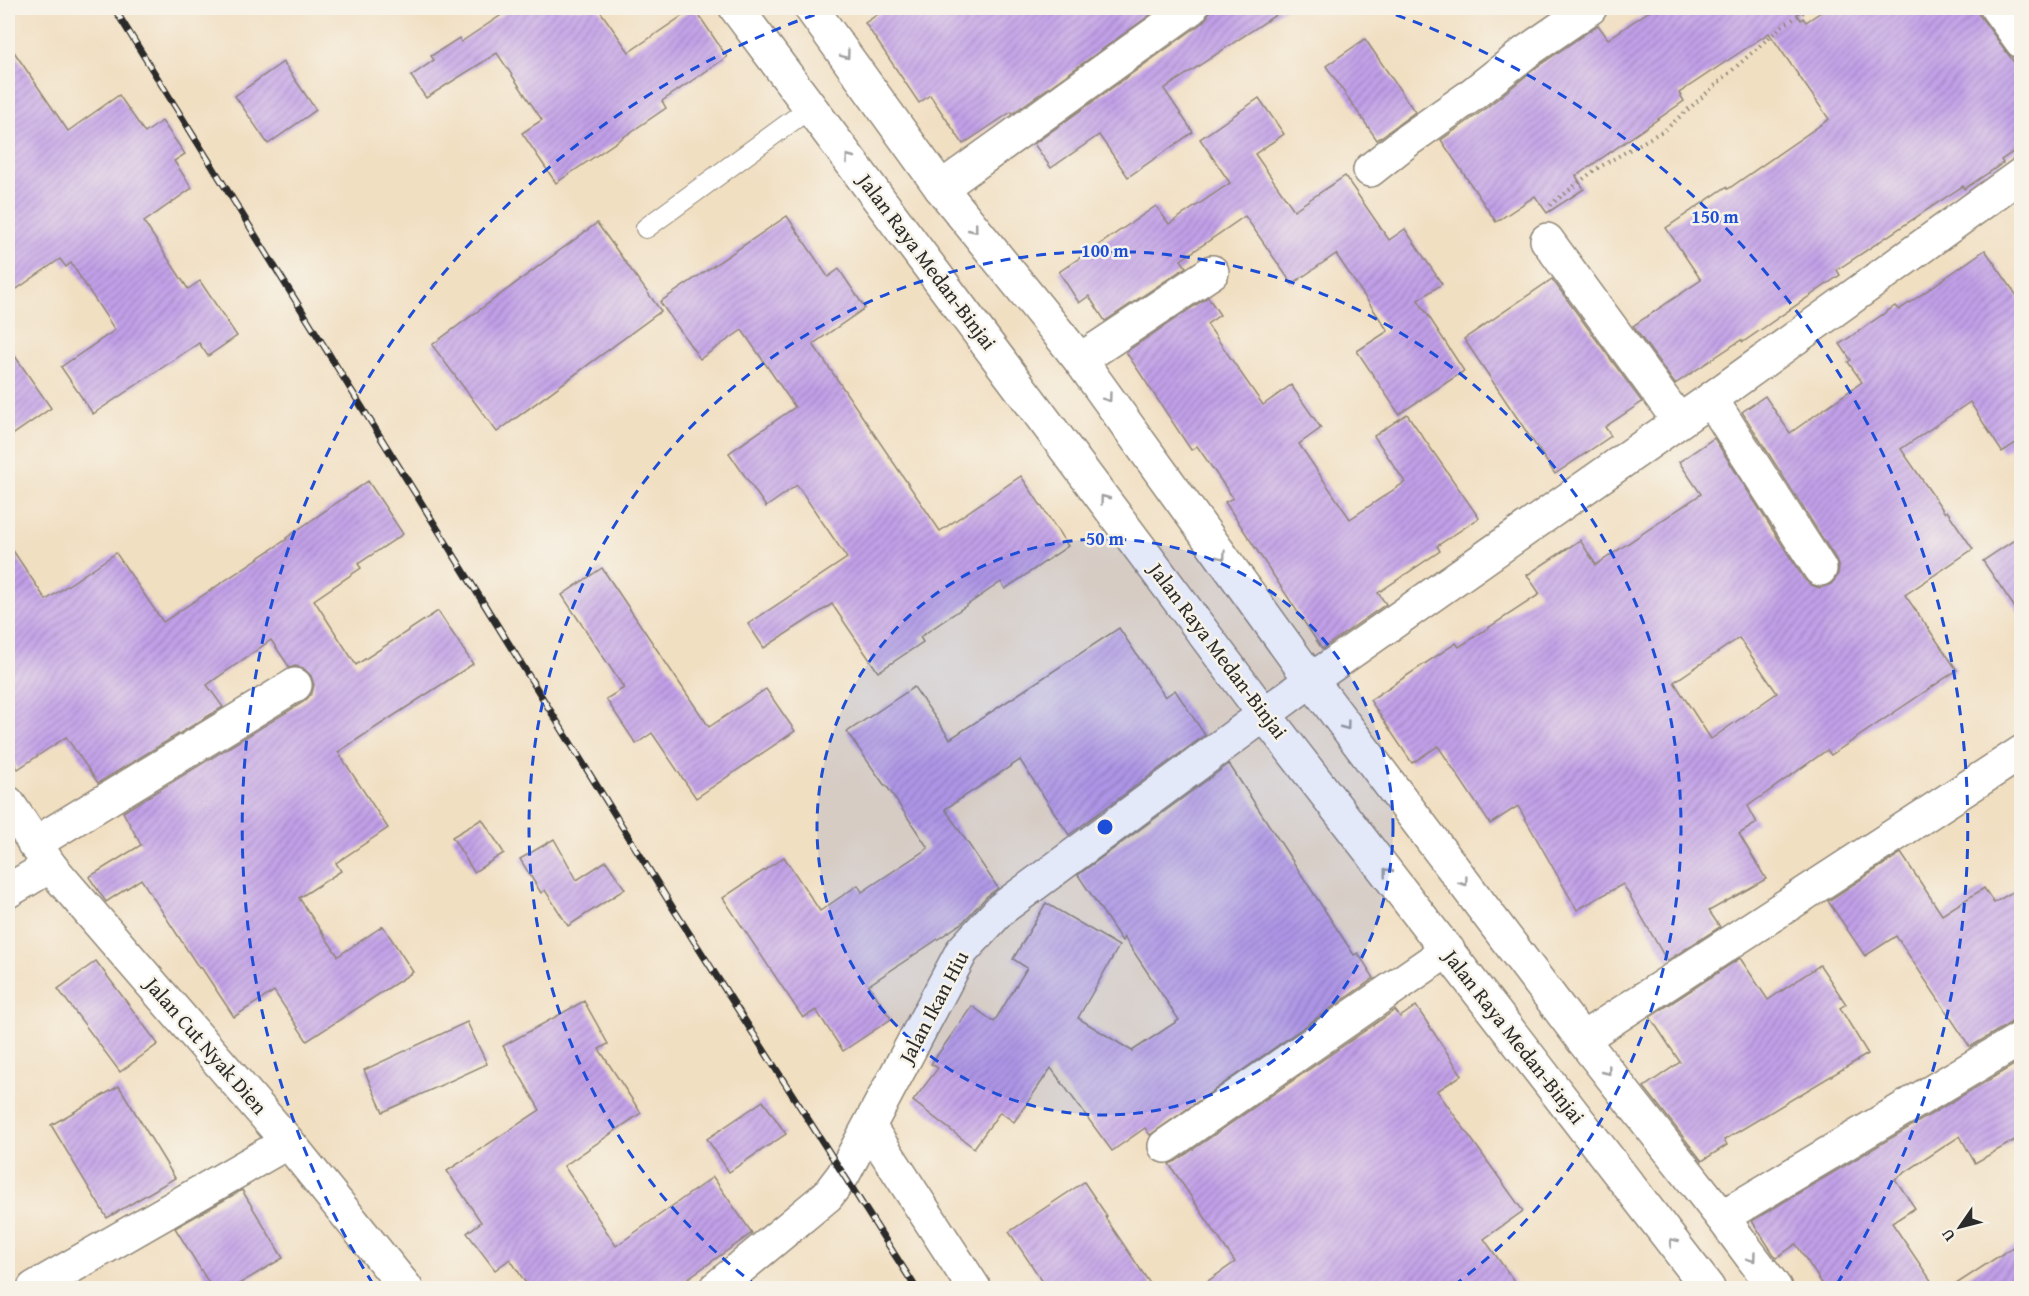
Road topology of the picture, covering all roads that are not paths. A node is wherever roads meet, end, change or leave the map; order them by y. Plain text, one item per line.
1 (736, 8) edge
2 (812, 8) edge
3 (1191, 8) edge
4 (1590, 8) edge
5 (1997, 8) edge
6 (2022, 42) edge
7 (811, 107) junction
8 (1370, 170) dead end
9 (2022, 174) edge
10 (941, 188) junction
11 (646, 228) dead end
12 (1546, 240) road end
13 (1212, 272) dead end
14 (1080, 360) junction
15 (1711, 399) junction
16 (1679, 421) junction
17 (1820, 569) dead end
18 (1311, 680) junction
19 (295, 685) dead end
20 (1264, 714) junction
21 (2022, 752) edge
22 (8, 803) edge
23 (42, 855) junction
24 (8, 891) edge
25 (1448, 950) junction
26 (2022, 1038) edge
27 (1582, 1039) junction
28 (870, 1128) junction
29 (288, 1142) junction
30 (1165, 1146) dead end
31 (1722, 1217) junction
32 (34, 1288) edge
33 (406, 1288) edge
34 (716, 1288) edge
35 (974, 1288) edge
36 (1708, 1288) edge
37 (1775, 1288) edge

1 - 7 street, Jalan Raya Medan-Binjai
2 -> 10 street
3 - 10 street
4 - 8 street
5 - 6 street
7 - 11 lane
20 -> 7 street, Jalan Raya Medan-Binjai
9 - 15 street, Jalan Ikan Hiu
10 -> 14 street
12 - 16 street
13 - 14 street
14 -> 18 street
15 - 16 street, Jalan Ikan Hiu
15 - 17 street
16 - 18 street, Jalan Ikan Hiu
18 - 20 street, Jalan Ikan Hiu
18 -> 27 street
19 - 23 street
25 -> 20 street, Jalan Raya Medan-Binjai
20 - 28 street, Jalan Ikan Hiu
21 - 27 street
22 - 23 street, Jalan Cut Nyak Dien
23 - 24 street
23 - 29 street, Jalan Cut Nyak Dien
25 - 30 street
36 -> 25 street, Jalan Raya Medan-Binjai
26 - 31 street
27 -> 31 street
28 - 34 street, Jalan Ikan Hiu
28 - 35 street
29 - 32 street
29 - 33 street, Jalan Cut Nyak Dien
31 -> 37 street

